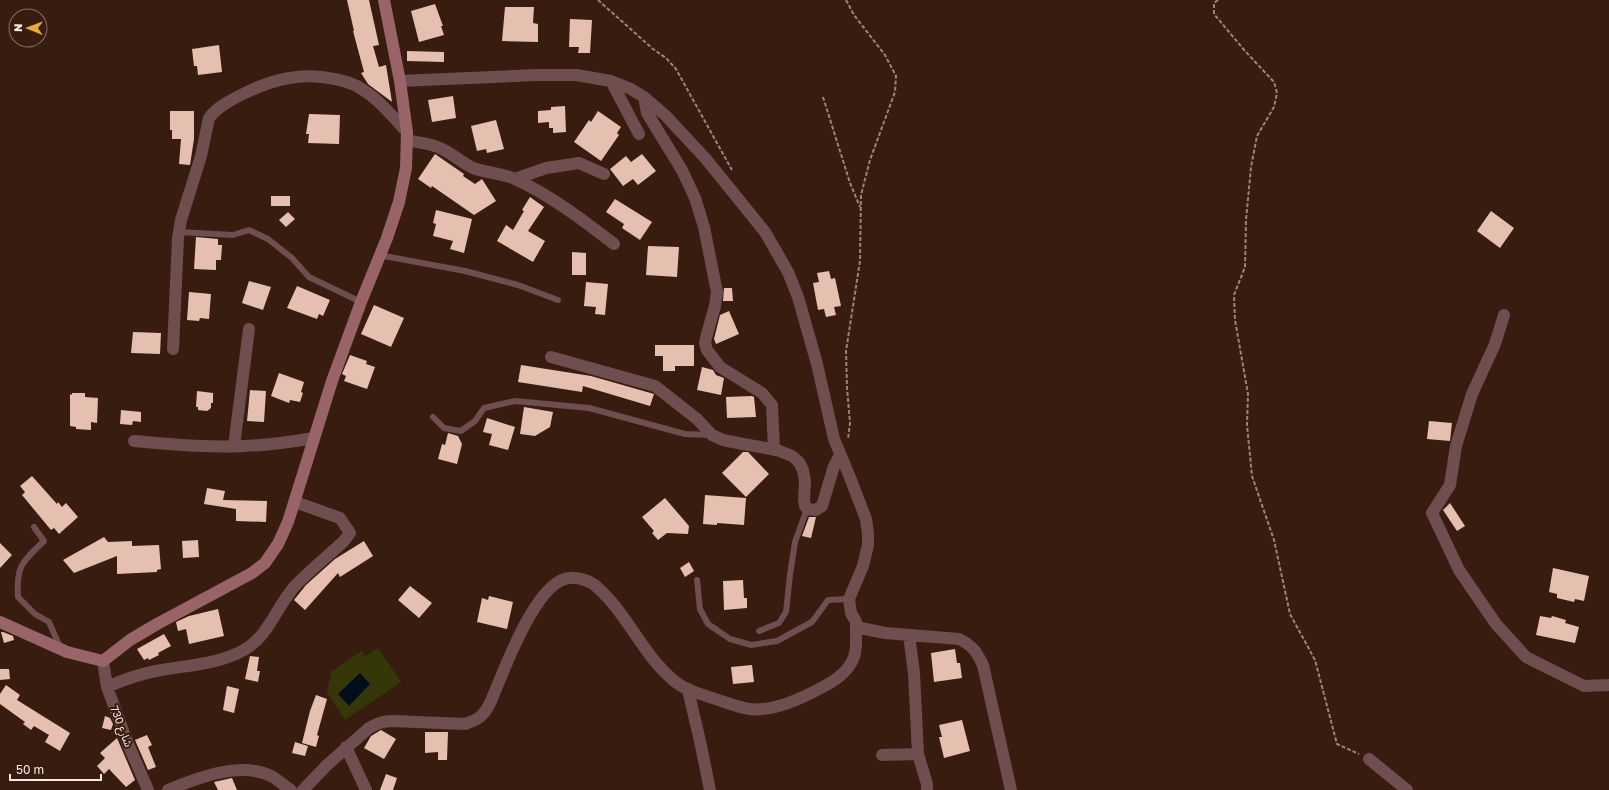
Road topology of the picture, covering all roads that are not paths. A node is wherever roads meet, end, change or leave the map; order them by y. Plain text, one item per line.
1 (384, 0) edge
2 (400, 81) junction
3 (611, 81) junction
4 (644, 97) junction
5 (639, 134) dead end
6 (407, 136) junction
7 (604, 174) dead end
8 (515, 179) junction
9 (179, 232) junction
10 (614, 244) dead end
11 (379, 255) junction
12 (558, 300) dead end
13 (361, 302) junction
14 (1504, 315) dead end
15 (249, 329) dead end
16 (173, 348) dead end
17 (551, 357) dead end
18 (433, 417) dead end
19 (712, 435) junction
20 (314, 438) junction
21 (134, 441) dead end
22 (234, 446) junction
23 (774, 450) junction
24 (840, 455) junction
25 (295, 502) junction
26 (807, 509) junction
27 (34, 527) dead end
28 (697, 580) dead end
29 (849, 599) junction
30 (0, 622) edge
31 (856, 627) junction
32 (759, 631) dead end
33 (908, 634) junction
34 (61, 649) junction
35 (103, 661) junction
36 (1609, 685) edge
37 (107, 687) junction
38 (688, 690) junction
39 (346, 747) junction
40 (918, 754) junction
41 (882, 755) dead end
42 (1369, 759) road end
43 (148, 790) edge
44 (168, 790) edge
45 (291, 790) edge
46 (303, 790) edge
47 (366, 790) edge
48 (710, 790) edge
49 (927, 790) edge
50 (1011, 790) edge
51 (1407, 790) edge

1 - 2 street
2 - 3 street
2 - 6 street
3 - 4 street
3 - 5 street
4 - 23 street
4 - 24 street
6 - 8 street
6 - 9 street
6 - 11 street
7 - 8 street
8 - 10 street
9 - 13 lane
9 - 16 street
11 - 12 lane
11 - 13 street
13 - 20 street
14 - 36 street
15 - 22 street
17 - 19 street
18 - 19 lane
19 - 23 street
20 - 22 street
20 - 25 street
21 - 22 street
23 - 26 street
24 - 26 street
24 - 29 street
25 - 35 street
25 - 37 street
26 - 32 lane
27 - 34 lane
28 - 29 lane
29 - 31 street
30 - 34 street
31 - 33 street
31 - 38 street
33 - 40 street
33 - 50 street
34 - 35 street
35 - 37 street, شارع 730
37 - 43 street, شارع 730
38 - 39 street
38 - 48 street
39 - 46 street
39 - 47 street
40 - 41 street
40 - 49 street
42 - 51 street
44 - 45 street

